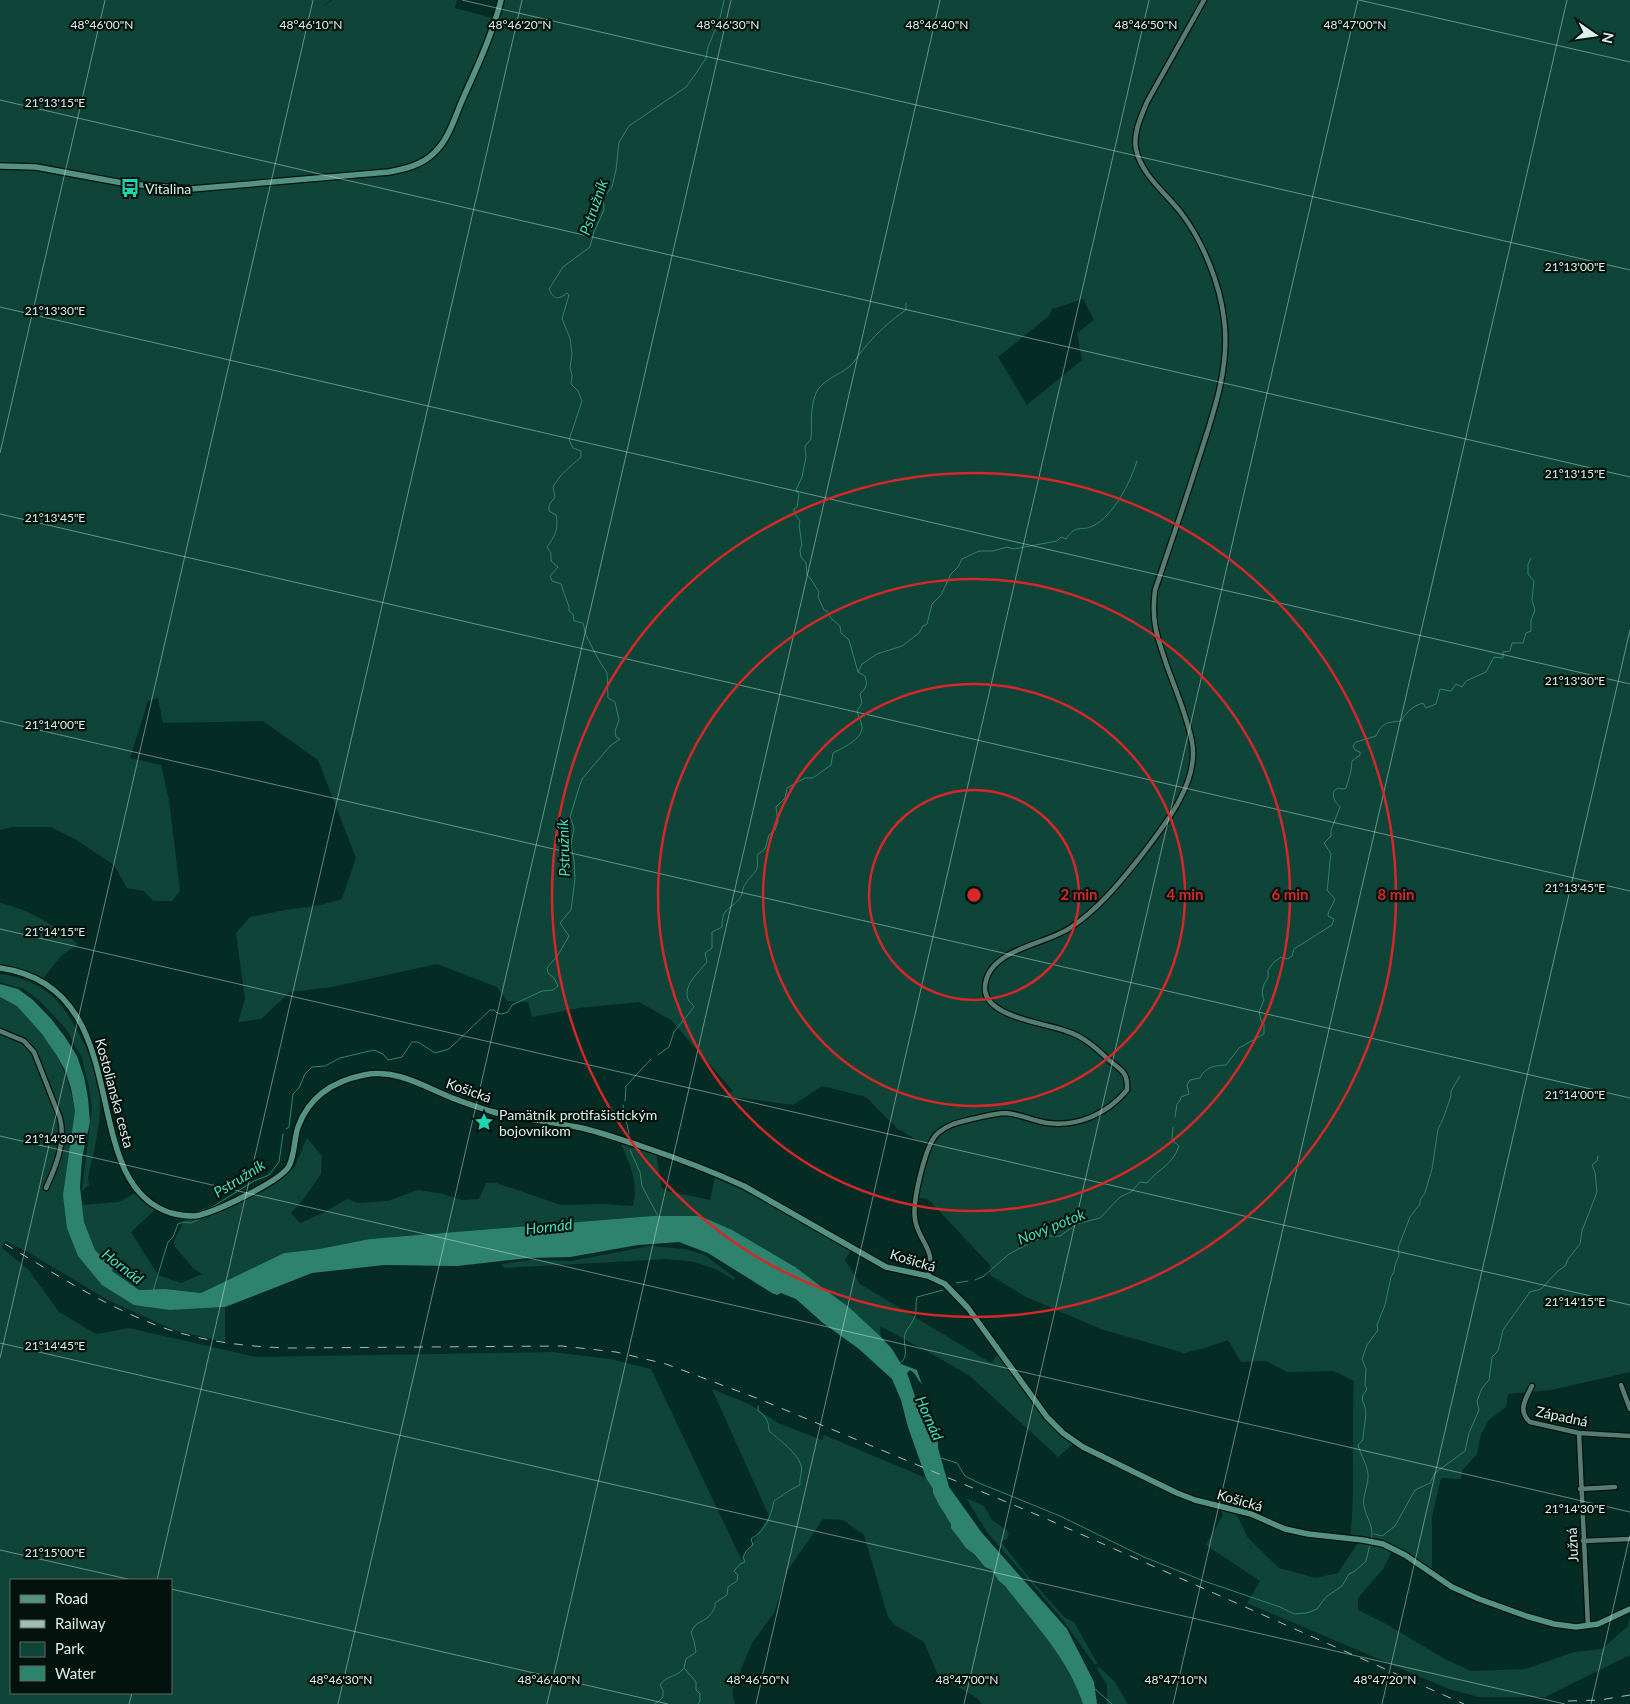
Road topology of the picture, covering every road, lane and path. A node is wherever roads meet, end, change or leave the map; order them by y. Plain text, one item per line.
1 (501, 0) edge
2 (1204, 0) edge
3 (0, 166) edge
4 (0, 968) edge
5 (0, 1031) edge
6 (46, 1188) dead end
7 (207, 1213) joint
8 (928, 1276) junction
9 (1621, 1385) dead end
10 (1532, 1386) dead end
11 (1630, 1409) edge
12 (1579, 1433) junction
13 (1630, 1436) edge
14 (1615, 1487) dead end
15 (1580, 1489) junction
16 (1630, 1539) edge
17 (1583, 1541) junction
18 (1630, 1609) edge
19 (1588, 1626) junction

1 - 3 street
2 - 8 street
4 - 7 street, Kostolianska cesta
5 - 6 street
7 - 8 street, Košická
8 - 19 street, Košická
9 - 11 street
10 - 12 street, Západná
12 - 13 street, Západná
12 - 15 street, Južná
14 - 15 street
15 - 17 street, Južná
16 - 17 street
17 - 19 street, Južná
18 - 19 street, Košická

